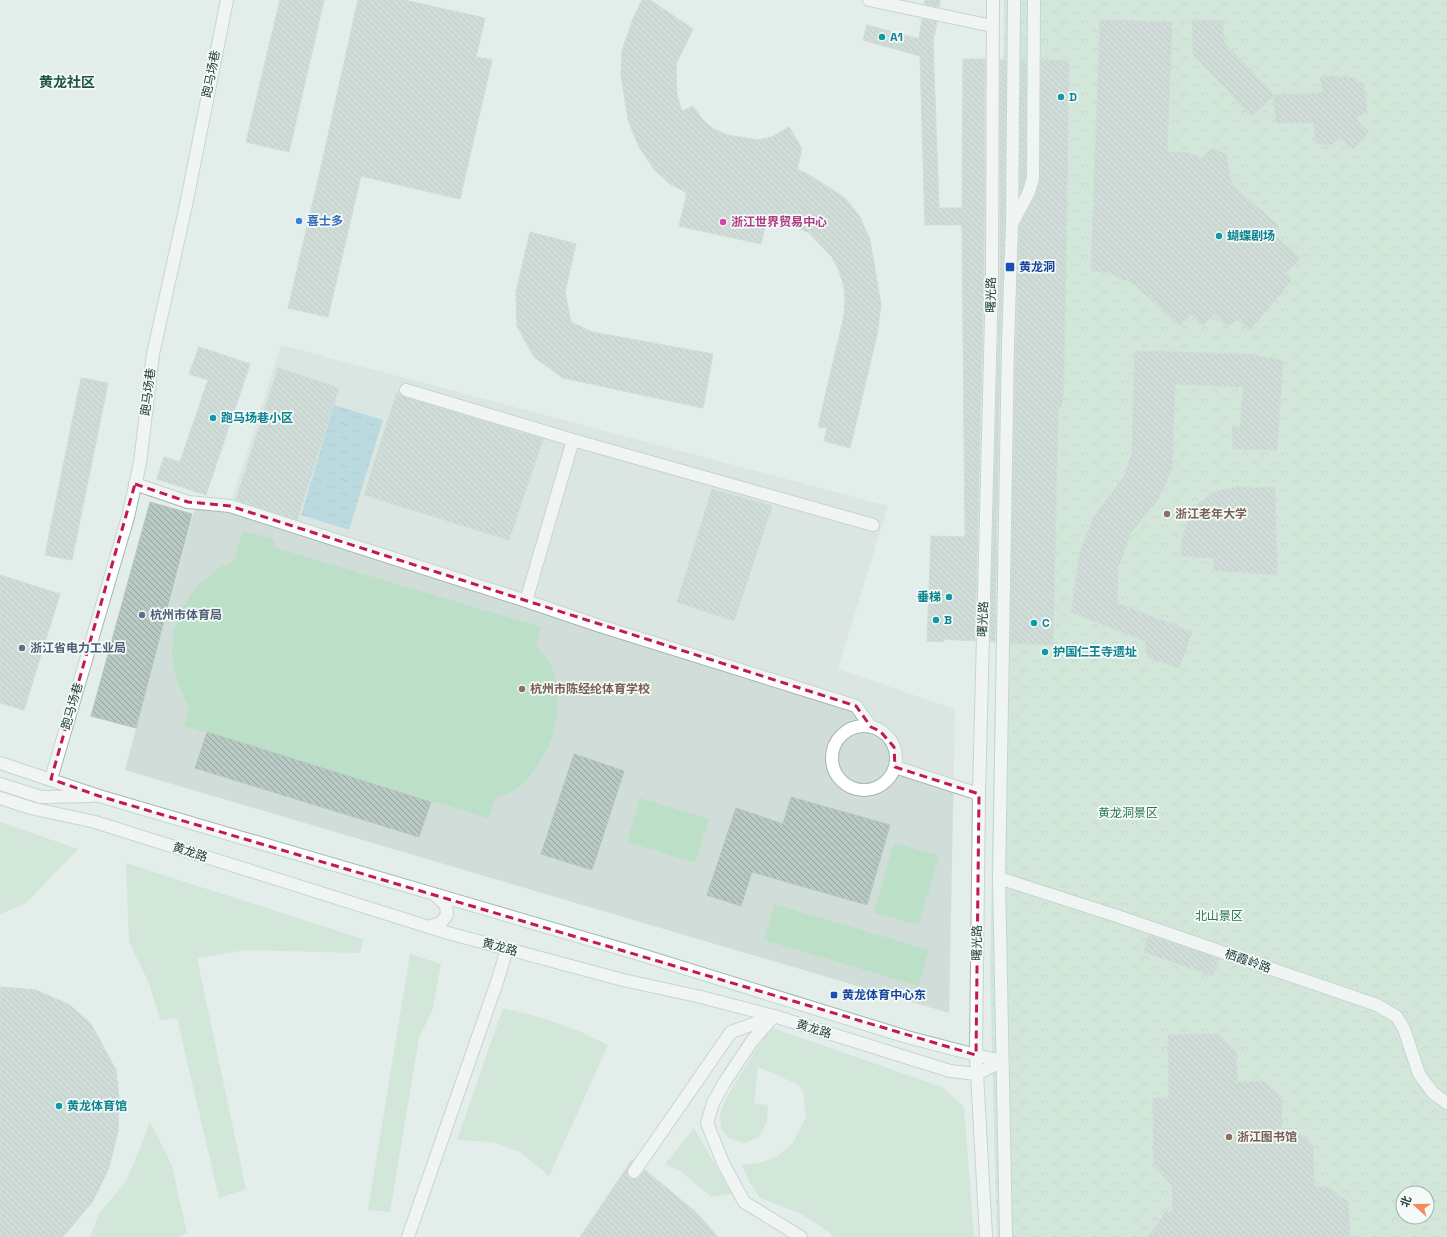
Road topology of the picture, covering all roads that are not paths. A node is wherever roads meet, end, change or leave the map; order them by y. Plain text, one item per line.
1 (227, 0) edge
2 (869, 0) edge
3 (993, 0) edge
4 (1014, 0) edge
5 (1034, 0) edge
6 (992, 26) junction
7 (1012, 224) junction
8 (406, 390) dead end
9 (573, 440) junction
10 (135, 484) junction
11 (873, 525) dead end
12 (526, 601) junction
13 (871, 727) junction
14 (0, 763) edge
15 (895, 767) junction
16 (51, 779) junction
17 (0, 784) edge
18 (979, 794) junction
19 (99, 796) junction
20 (0, 798) edge
21 (999, 878) junction
22 (436, 896) junction
23 (429, 927) junction
24 (507, 949) junction
25 (774, 1016) junction
26 (976, 1056) junction
27 (1002, 1061) junction
28 (977, 1074) junction
29 (1447, 1103) edge
30 (634, 1172) dead end
31 (408, 1237) edge
32 (801, 1237) edge
33 (986, 1237) edge
34 (1006, 1237) edge

1 - 10 main road, 跑马场巷
2 - 6 main road
3 - 6 main road, 曙光路
4 - 7 main road, 曙光路
5 - 7 main road
6 - 18 main road, 曙光路
7 - 21 main road, 曙光路
8 - 9 main road
9 - 11 main road
9 - 12 main road
10 - 12 main road
10 - 16 main road, 跑马场巷
12 - 13 main road
13 - 15 main road
13 - 15 main road
14 - 16 main road, 黄龙路
15 - 18 main road
16 - 19 main road, 黄龙路
17 - 19 main road
18 - 26 main road, 曙光路
19 - 22 main road, 黄龙路
20 - 23 main road, 黄龙路
21 - 27 main road, 曙光路
21 - 29 main road, 栖霞岭路
22 - 23 main road
22 - 26 main road, 黄龙路
23 - 24 main road, 黄龙路
24 - 25 main road, 黄龙路
24 - 31 main road
25 - 28 main road, 黄龙路
25 - 30 main road
25 - 32 main road
26 - 27 main road, 黄龙路
26 - 28 main road, 曙光路
27 - 28 main road
27 - 34 main road, 曙光路
28 - 33 main road, 曙光路

